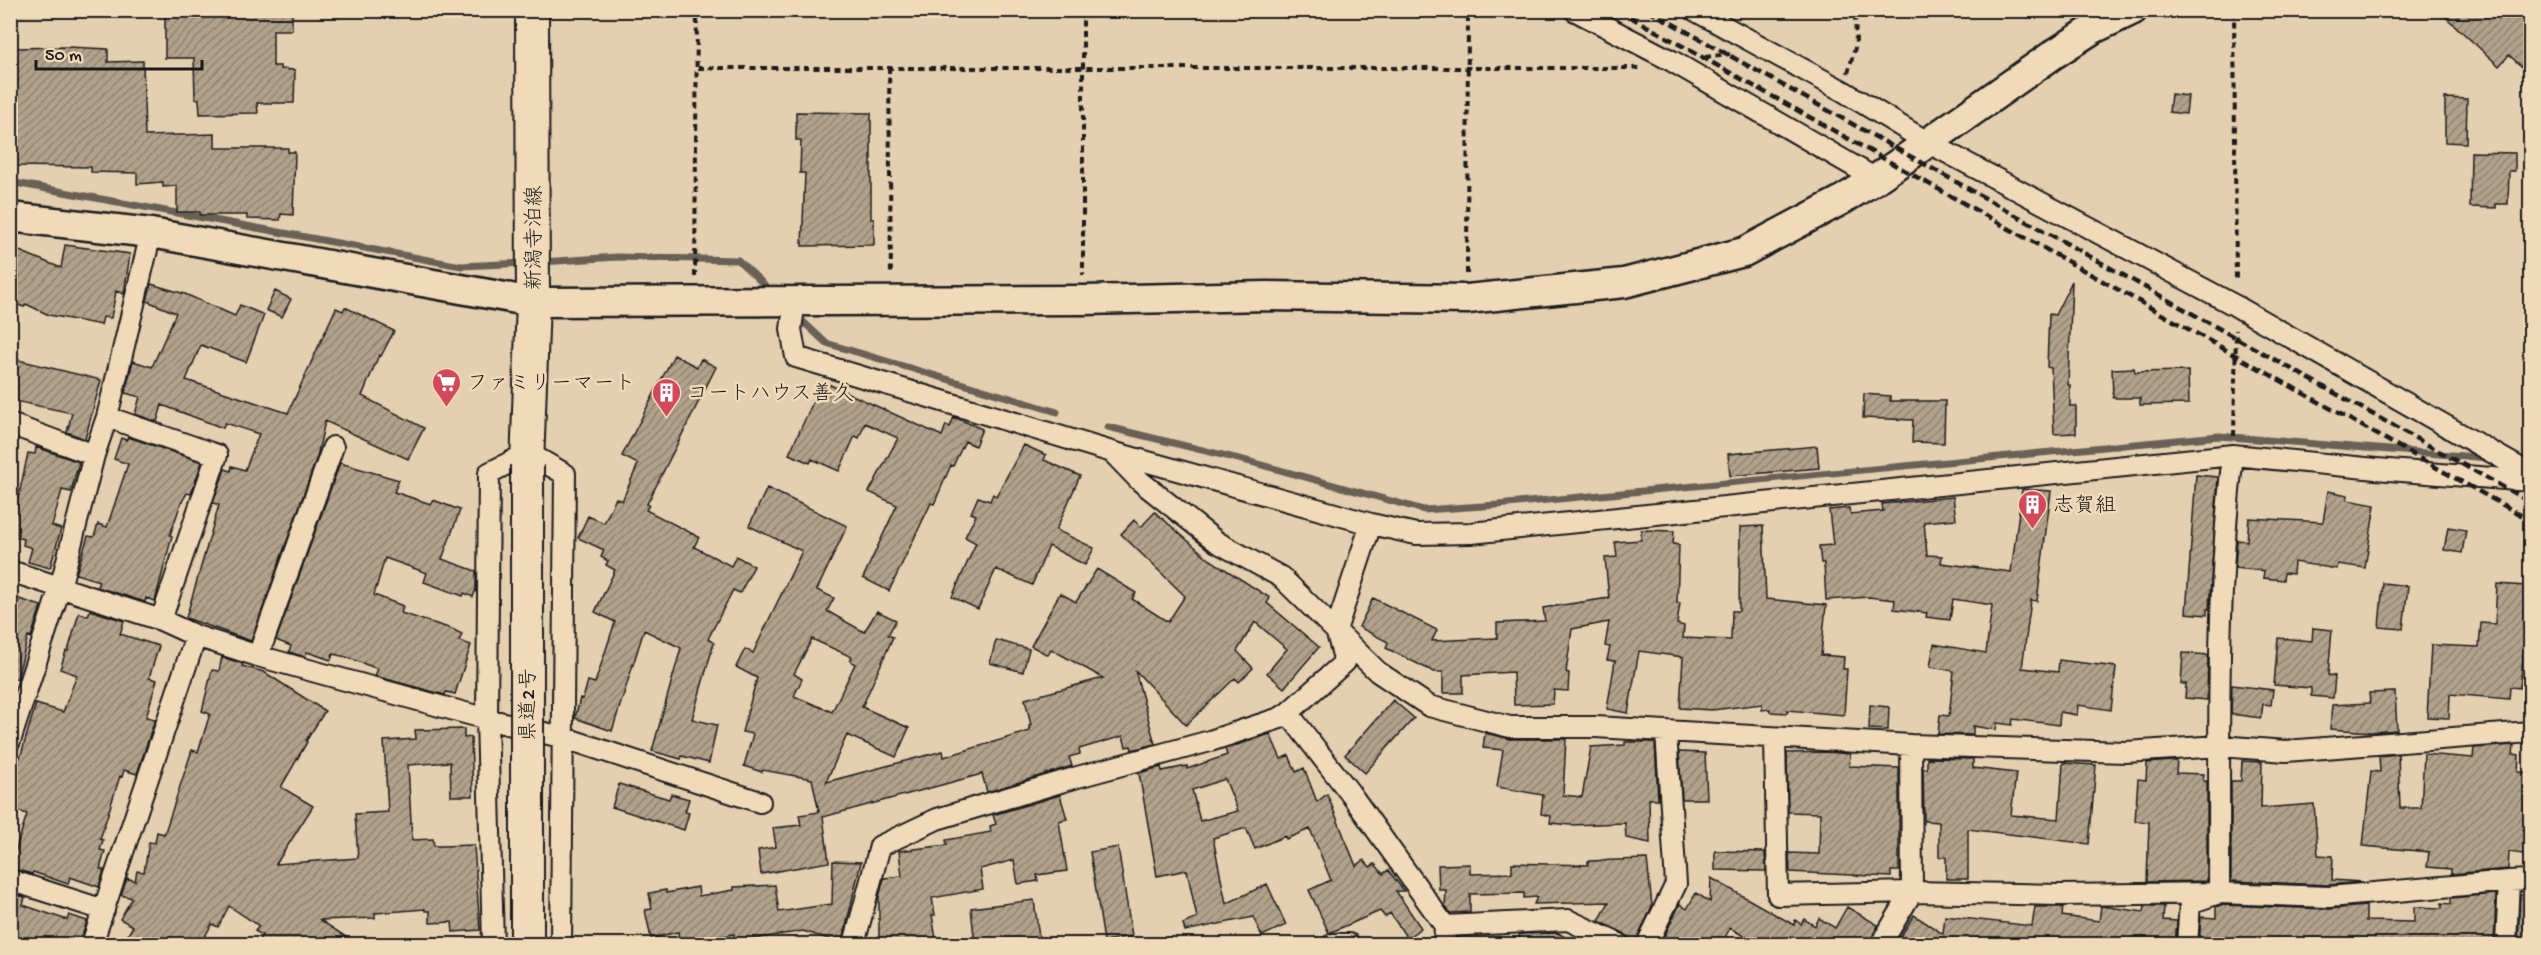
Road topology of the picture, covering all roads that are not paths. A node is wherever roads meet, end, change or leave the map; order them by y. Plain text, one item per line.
1 (532, 10) edge
2 (1574, 10) edge
3 (1694, 10) edge
4 (2133, 10) edge
5 (1927, 142) junction
6 (1876, 179) junction
7 (10, 217) edge
8 (151, 233) junction
9 (795, 301) junction
10 (533, 302) junction
11 (107, 417) junction
12 (10, 424) edge
13 (333, 447) dead end
14 (1112, 452) junction
15 (94, 455) junction
16 (2233, 455) junction
17 (527, 459) junction
18 (2530, 474) edge
19 (2530, 481) edge
20 (1371, 524) junction
21 (10, 571) edge
22 (60, 588) junction
23 (161, 620) junction
24 (1336, 630) junction
25 (196, 636) junction
26 (258, 656) junction
27 (1288, 713) junction
28 (487, 720) junction
29 (1666, 732) junction
30 (2530, 732) edge
31 (565, 738) junction
32 (1775, 738) junction
33 (10, 741) edge
34 (1911, 745) junction
35 (2220, 746) junction
36 (760, 802) dead end
37 (10, 880) edge
38 (2530, 880) edge
39 (2509, 881) junction
40 (1912, 892) junction
41 (2219, 892) junction
42 (105, 910) junction
43 (1444, 935) edge
44 (92, 945) edge
45 (493, 945) edge
46 (527, 945) edge
47 (561, 945) edge
48 (854, 945) edge
49 (1333, 945) edge
50 (1349, 945) edge
51 (1619, 945) edge
52 (1647, 945) edge
53 (1881, 945) edge
54 (2187, 945) edge
55 (2506, 945) edge

1 - 10 main road, 新潟寺泊線
2 - 6 street
3 - 5 street
4 - 5 street
5 - 6 street
5 - 18 street
6 - 9 street
7 - 8 street
8 - 10 street
8 - 11 street
9 - 10 street
9 - 14 street
10 - 17 main road, 新潟寺泊線
11 - 15 street
11 - 23 street
12 - 15 street
13 - 26 street
14 - 20 street
14 - 24 street
15 - 22 street
16 - 19 street
16 - 20 street
16 - 35 street
17 - 28 street
17 - 31 street
17 - 46 main road, 県道2号, bridge
20 - 24 street
21 - 22 street
22 - 23 street
22 - 33 street
23 - 25 street
24 - 27 street
24 - 29 street
25 - 26 street
25 - 42 street
26 - 28 street
27 - 43 street
27 - 48 street
28 - 31 street
28 - 45 street
29 - 32 street
29 - 52 street
30 - 35 street
31 - 36 street
31 - 47 street
32 - 34 street
32 - 40 street
34 - 35 street
34 - 40 street
35 - 41 street
37 - 42 street
38 - 39 street
39 - 41 street
39 - 55 street
40 - 41 street
40 - 53 street
41 - 54 street
42 - 44 street
43 - 51 street
49 - 50 street

